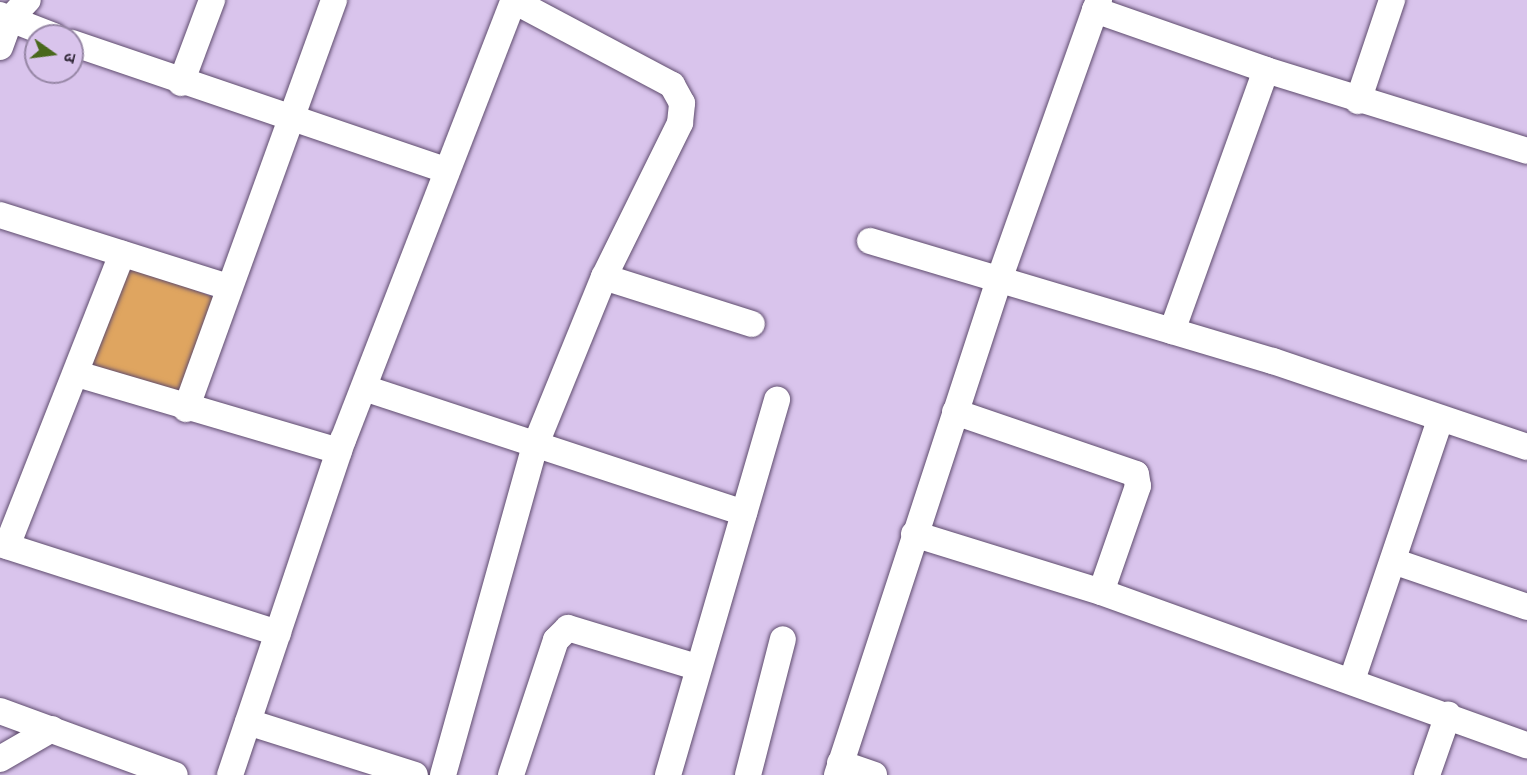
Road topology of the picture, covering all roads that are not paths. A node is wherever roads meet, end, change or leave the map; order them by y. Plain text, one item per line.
1 (28, 0) edge
2 (212, 0) edge
3 (334, 0) edge
4 (514, 0) edge
5 (1392, 0) edge
6 (1097, 5) edge
7 (5, 17) edge
8 (24, 24) edge
9 (0, 47) edge
10 (84, 47) edge
11 (1266, 70) junction
12 (182, 82) junction
13 (1358, 101) junction
14 (292, 114) junction
15 (1527, 151) edge
16 (447, 171) junction
17 (0, 215) edge
18 (870, 241) dead end
19 (122, 254) junction
20 (604, 277) junction
21 (1000, 277) junction
22 (228, 287) junction
23 (752, 324) dead end
24 (1172, 331) junction
25 (77, 374) junction
26 (364, 388) junction
27 (777, 400) dead end
28 (186, 409) junction
29 (955, 412) junction
30 (1440, 420) junction
31 (535, 446) junction
32 (1527, 447) edge
33 (339, 451) junction
34 (744, 513) junction
35 (914, 534) junction
36 (3, 545) edge
37 (1393, 561) junction
38 (1101, 592) junction
39 (1527, 607) edge
40 (278, 633) junction
41 (783, 639) dead end
42 (696, 667) junction
43 (1352, 681) junction
44 (0, 711) edge
45 (1448, 715) junction
46 (248, 722) junction
47 (52, 729) junction
48 (1527, 745) edge
49 (0, 759) edge
50 (116, 766) edge
51 (839, 769) edge
52 (175, 775) edge
53 (230, 775) edge
54 (415, 775) edge
55 (443, 775) edge
56 (511, 775) edge
57 (668, 775) edge
58 (748, 775) edge
59 (874, 775) edge
60 (1427, 775) edge

1 - 7 street
2 - 12 street
3 - 14 street
4 - 16 street
4 - 20 street
5 - 13 street
6 - 11 street
6 - 21 street
7 - 8 street
7 - 9 street
10 - 12 street
11 - 13 street
11 - 24 street
12 - 14 street
13 - 15 street
14 - 16 street
14 - 22 street
16 - 26 street
17 - 19 street
18 - 21 street
19 - 22 street
19 - 25 street
20 - 23 street
20 - 31 street
21 - 24 street
21 - 29 street
22 - 28 street
24 - 30 street
25 - 28 street
25 - 36 street
26 - 31 street
26 - 33 street
27 - 34 street
28 - 33 street
29 - 35 street
29 - 38 street
30 - 32 street
30 - 37 street
31 - 34 street
31 - 55 street
33 - 40 street
34 - 42 street
35 - 38 street
35 - 51 street
36 - 40 street
37 - 39 street
37 - 43 street
38 - 43 street
40 - 46 street
41 - 58 street
42 - 56 street
42 - 57 street
43 - 45 street
44 - 47 street
45 - 48 street
45 - 60 street
46 - 53 street
46 - 54 street
47 - 49 street
47 - 50 street
50 - 52 street
51 - 59 street

